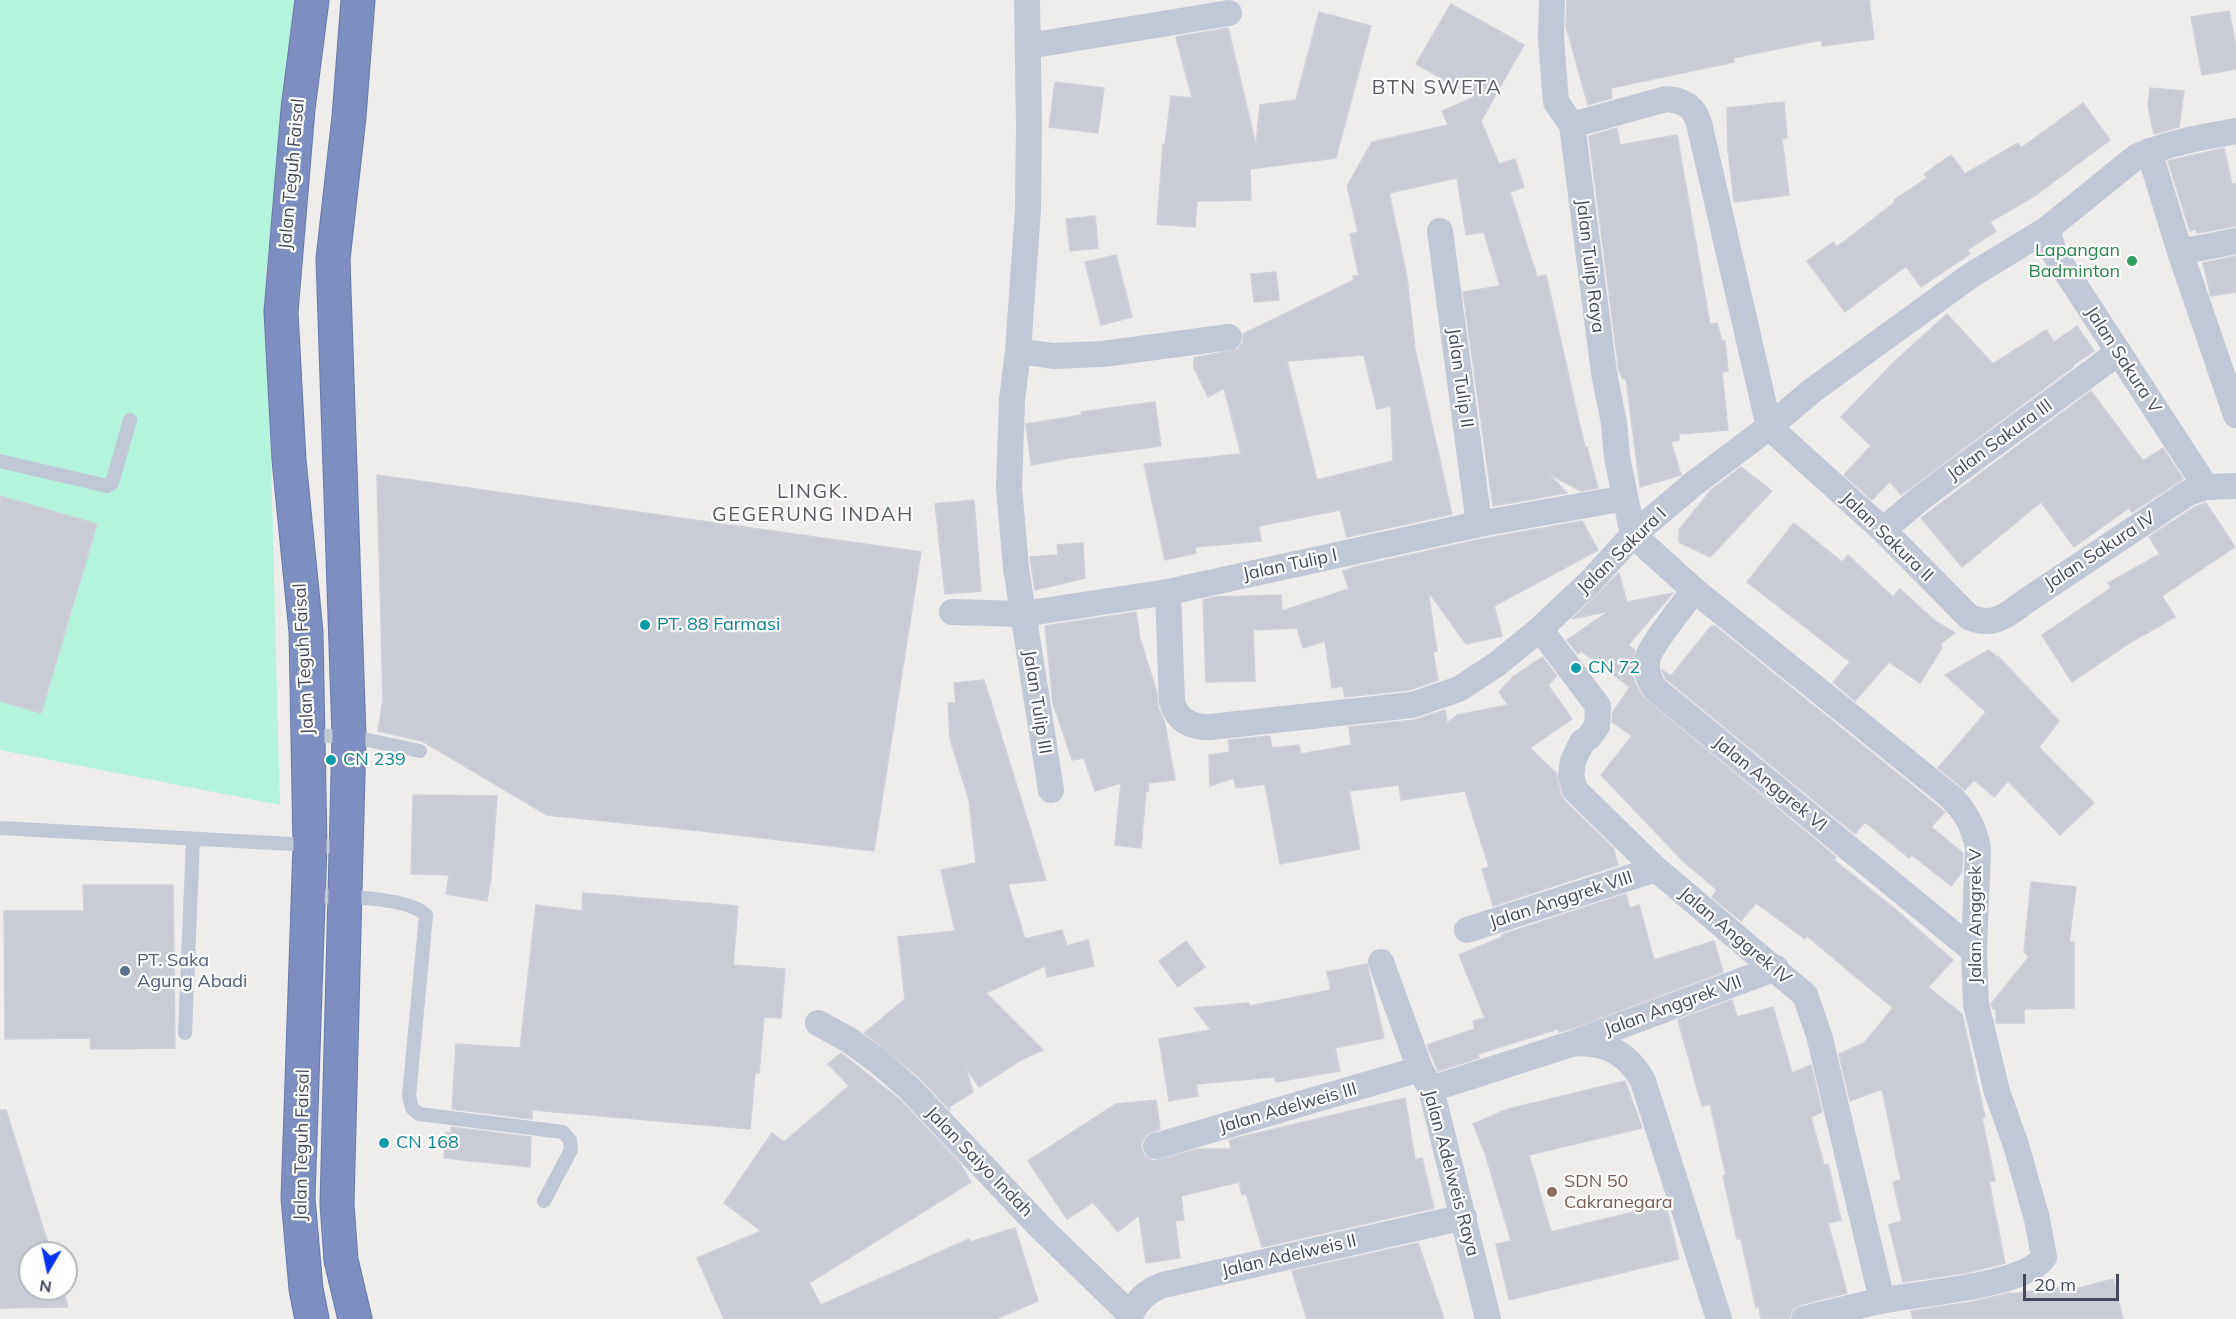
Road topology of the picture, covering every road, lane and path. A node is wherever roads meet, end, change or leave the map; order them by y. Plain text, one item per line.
1 (312, 0) edge
2 (358, 0) edge
3 (1027, 0) edge
4 (1552, 0) edge
5 (1229, 13) dead end
6 (1028, 46) junction
7 (298, 109) junction
8 (349, 117) junction
9 (1572, 125) junction
10 (2236, 131) edge
11 (2149, 151) junction
12 (2047, 229) junction
13 (1440, 231) dead end
14 (2236, 241) edge
15 (2180, 252) junction
16 (1228, 337) dead end
17 (1018, 351) junction
18 (2119, 352) junction
19 (2229, 369) edge
20 (2236, 415) edge
21 (130, 420) dead end
22 (1769, 427) junction
23 (0, 461) edge
24 (2236, 486) edge
25 (2197, 490) junction
26 (1625, 498) junction
27 (1479, 524) junction
28 (1883, 530) junction
29 (1633, 535) junction
30 (1694, 590) junction
31 (1168, 592) junction
32 (2012, 611) joint
33 (952, 612) dead end
34 (1023, 614) junction
35 (1540, 629) junction
36 (308, 736) junction
37 (349, 736) junction
38 (420, 752) dead end
39 (1051, 790) dead end
40 (0, 828) edge
41 (194, 839) junction
42 (310, 846) junction
43 (346, 847) junction
44 (1656, 869) junction
45 (308, 896) junction
46 (344, 896) junction
47 (1467, 930) dead end
48 (1974, 951) junction
49 (1381, 962) dead end
50 (1776, 968) junction
51 (818, 1023) dead end
52 (185, 1033) dead end
53 (1571, 1044) junction
54 (1425, 1079) junction
55 (1156, 1146) dead end
56 (544, 1201) dead end
57 (1464, 1217) junction
58 (1882, 1300) junction
59 (1130, 1317) edge
60 (312, 1319) edge
61 (355, 1319) edge
62 (1488, 1319) edge
63 (1719, 1319) edge
64 (1804, 1319) edge

1 - 7 highway, Jalan Teguh Faisal
2 - 8 highway, Jalan Teguh Faisal
3 - 6 street, Jalan Tulip III
4 - 9 street, Jalan Tulip Raya
5 - 6 street
6 - 17 street, Jalan Tulip III
7 - 8 highway
7 - 36 highway, Jalan Teguh Faisal
8 - 37 highway, Jalan Teguh Faisal
9 - 22 street
9 - 26 street, Jalan Tulip Raya
10 - 11 street, Jalan Sakura I
11 - 12 street, Jalan Sakura I
11 - 15 street
12 - 18 street, Jalan Sakura V
12 - 22 street, Jalan Sakura I
13 - 27 street, Jalan Tulip II
14 - 15 street
15 - 19 street
16 - 17 street
17 - 34 street, Jalan Tulip III
18 - 25 street, Jalan Sakura V
18 - 28 street, Jalan Sakura III
19 - 20 street
21 - 23 lane
22 - 28 street, Jalan Sakura II
22 - 29 street, Jalan Sakura I
24 - 25 street
25 - 32 street, Jalan Sakura IV
26 - 27 street, Jalan Tulip I
26 - 29 street, Jalan Tulip Raya
27 - 31 street, Jalan Tulip I
28 - 32 street, Jalan Sakura II
29 - 30 street, Jalan Anggrek V
29 - 35 street, Jalan Sakura I
30 - 48 street, Jalan Anggrek V
30 - 48 street, Jalan Anggrek VI
31 - 34 street, Jalan Tulip I
31 - 35 street, Jalan Sakura I
33 - 34 street, Jalan Tulip I
34 - 39 street, Jalan Tulip III
35 - 44 street, Jalan Anggrek IV
36 - 37 lane
36 - 42 highway, Jalan Teguh Faisal
37 - 38 lane
37 - 43 highway, Jalan Teguh Faisal
40 - 41 lane
41 - 42 lane
41 - 52 lane
42 - 43 lane
42 - 45 highway, Jalan Teguh Faisal
43 - 46 highway, Jalan Teguh Faisal
44 - 47 street, Jalan Anggrek VIII
44 - 50 street, Jalan Anggrek IV
45 - 46 lane
45 - 60 highway, Jalan Teguh Faisal
46 - 56 lane
46 - 61 highway, Jalan Teguh Faisal
48 - 58 street, Jalan Anggrek V
49 - 54 street, Jalan Adelweis Raya
50 - 53 street, Jalan Anggrek VII
50 - 58 street, Jalan Anggrek IV
51 - 59 street, Jalan Saiyo Indah
53 - 54 street, Jalan Anggrek VII
53 - 63 street
54 - 55 street, Jalan Adelweis III
54 - 57 street, Jalan Adelweis Raya
57 - 59 street, Jalan Adelweis II
57 - 62 street, Jalan Adelweis Raya
58 - 64 street

